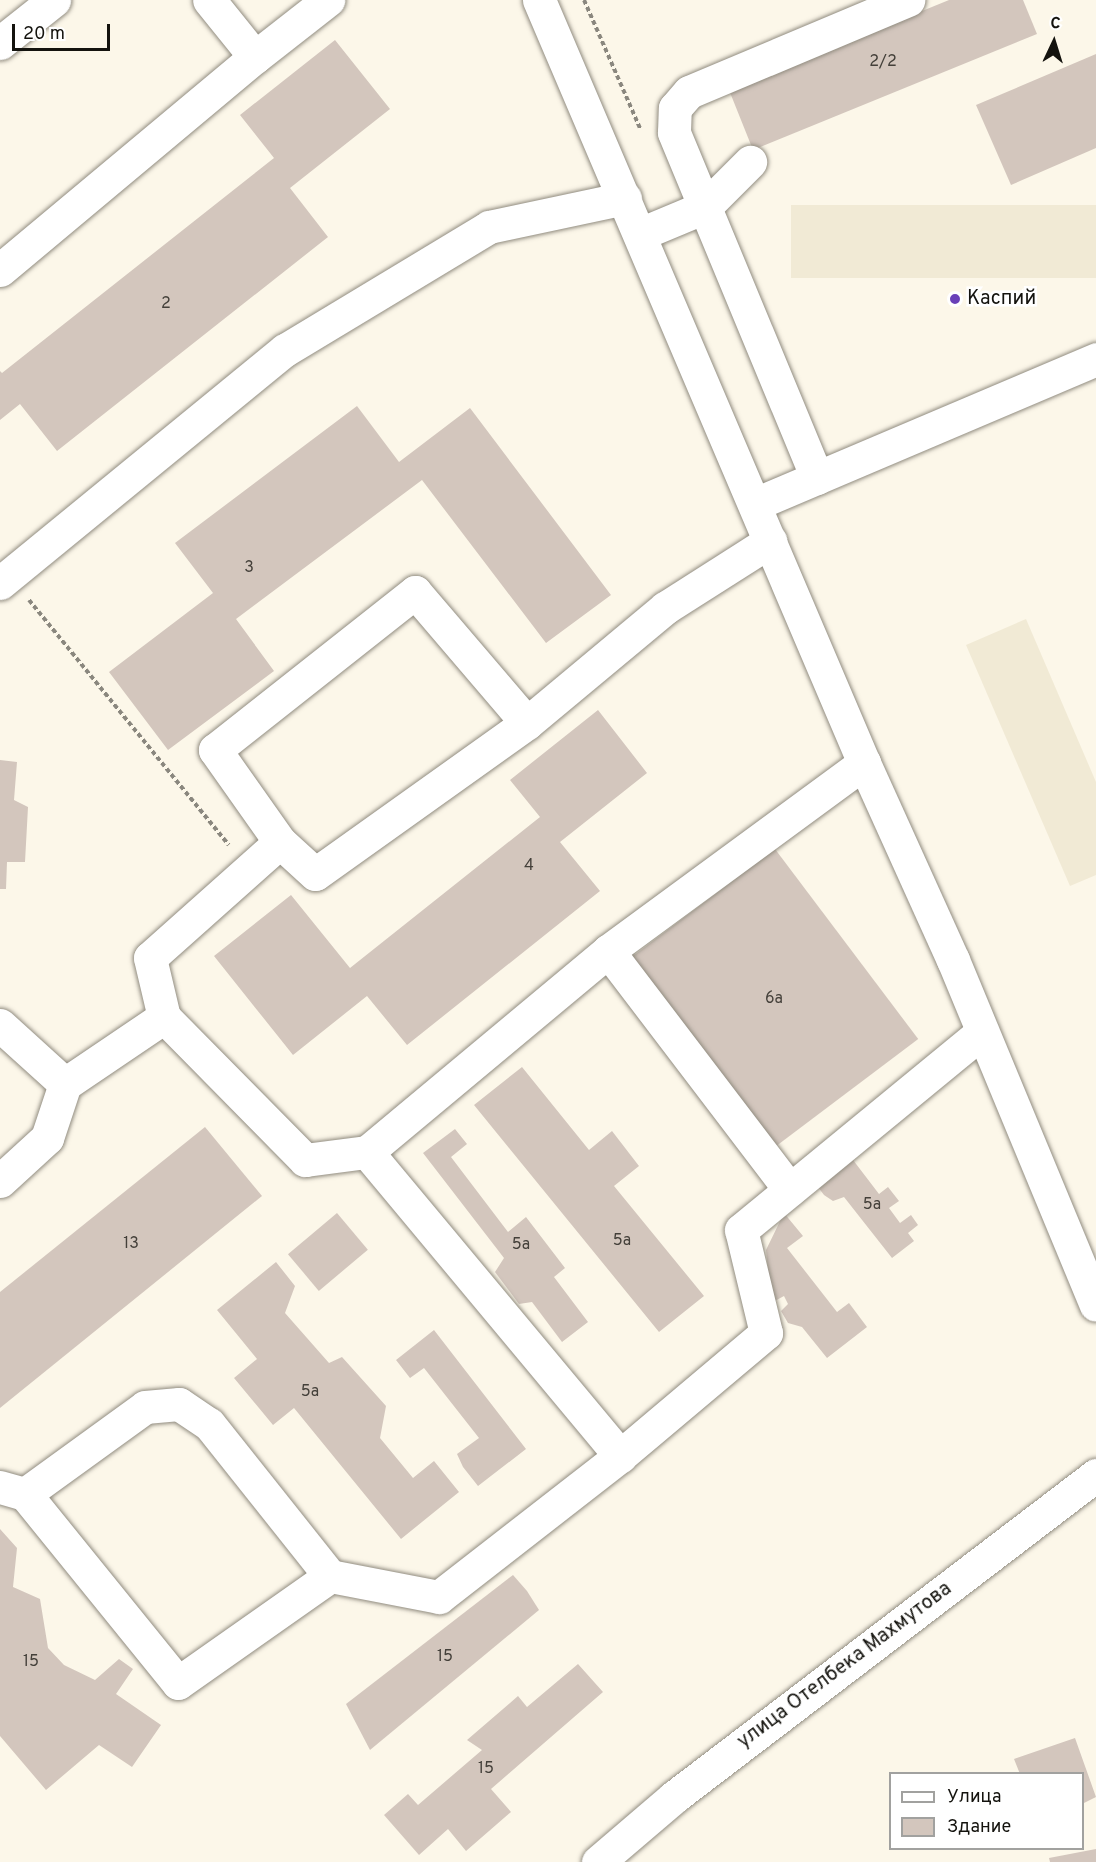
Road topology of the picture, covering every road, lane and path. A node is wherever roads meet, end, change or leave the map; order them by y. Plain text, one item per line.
1 (54, 0) edge
2 (209, 0) edge
3 (328, 0) edge
4 (539, 0) edge
5 (584, 0) edge
6 (908, 0) edge
7 (0, 43) edge
8 (255, 57) junction
9 (641, 130) dead end
10 (750, 162) dead end
11 (625, 198) junction
12 (705, 207) junction
13 (640, 234) junction
14 (0, 270) edge
15 (1096, 359) edge
16 (817, 478) junction
17 (754, 504) junction
18 (770, 541) junction
19 (5, 579) edge
20 (527, 723) junction
21 (864, 764) junction
22 (280, 842) junction
23 (250, 870) junction
24 (608, 951) junction
25 (164, 1017) junction
26 (0, 1025) edge
27 (982, 1032) junction
28 (65, 1084) junction
29 (368, 1152) junction
30 (0, 1181) edge
31 (790, 1190) junction
32 (1096, 1305) edge
33 (620, 1456) junction
34 (1096, 1475) edge
35 (13, 1490) edge
36 (330, 1576) junction
37 (598, 1862) edge

1 - 7 street
2 - 8 street
3 - 8 street
4 - 11 street
5 - 9 path
6 - 12 street
8 - 14 street
10 - 12 street
11 - 13 street
11 - 19 street
12 - 13 street
12 - 16 street
13 - 17 street
15 - 16 street
16 - 17 street
17 - 18 street
18 - 20 street
18 - 21 street
19 - 23 path
20 - 22 street
20 - 22 street
21 - 24 street
21 - 27 street
22 - 23 street
23 - 25 street
24 - 29 street
24 - 31 street
25 - 28 street
25 - 29 street
26 - 28 street
27 - 31 street
27 - 32 street
28 - 30 street
29 - 33 street
31 - 33 street
33 - 36 street
34 - 37 street, улица Отелбека Махмутова
35 - 36 street
35 - 36 street

